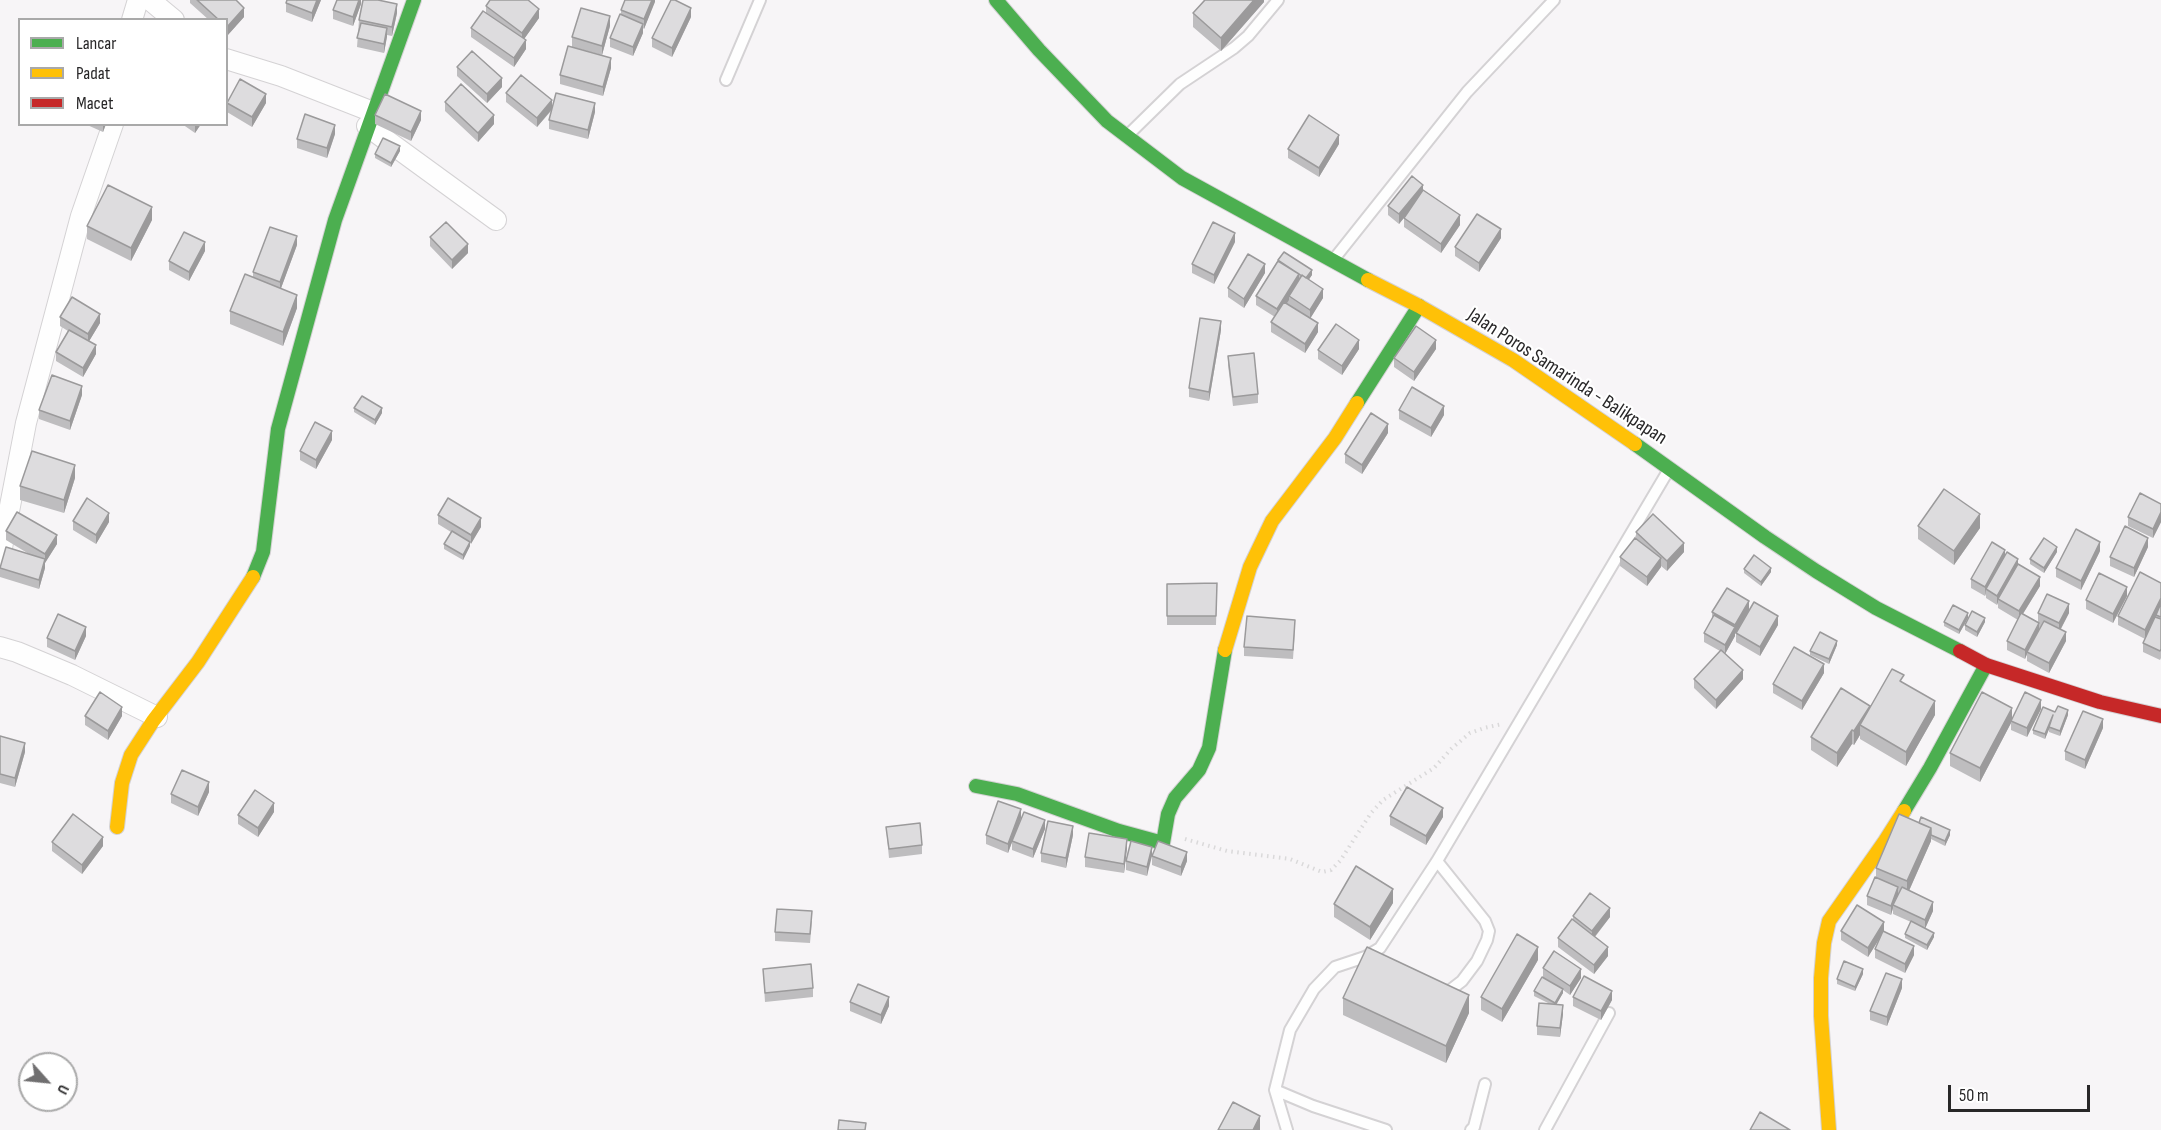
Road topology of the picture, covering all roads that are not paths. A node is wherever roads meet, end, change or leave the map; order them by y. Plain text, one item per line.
1 (138, 0) edge
2 (150, 0) edge
3 (414, 0) edge
4 (760, 0) edge
5 (996, 0) edge
6 (1278, 0) edge
7 (1554, 0) edge
8 (133, 18) edge
9 (172, 18) edge
10 (228, 60) edge
11 (726, 80) dead end
12 (370, 119) junction
13 (112, 126) edge
14 (1127, 135) junction
15 (496, 220) dead end
16 (1332, 261) junction
17 (1419, 306) junction
18 (1670, 468) junction
19 (0, 558) edge
20 (0, 647) edge
21 (1986, 664) junction
22 (2161, 716) edge
23 (156, 717) junction
24 (976, 786) dead end
25 (117, 827) dead end
26 (1437, 861) junction
27 (1428, 985) edge
28 (1609, 1013) dead end
29 (1485, 1084) dead end
30 (1275, 1090) junction
31 (1287, 1130) edge
32 (1386, 1130) edge
33 (1471, 1130) edge
34 (1545, 1130) edge
35 (1829, 1130) edge

1 - 8 street
2 - 9 street
3 - 12 main road
4 - 11 lane
5 - 14 main road, Jalan Poros Samarinda - Balikpapan
6 - 14 lane
7 - 16 lane
10 - 12 street
12 - 15 street
12 - 23 main road
13 - 19 street
14 - 16 main road, Jalan Poros Samarinda - Balikpapan
16 - 17 main road, Jalan Poros Samarinda - Balikpapan
17 - 18 main road, Jalan Poros Samarinda - Balikpapan
17 - 24 main road
18 - 21 main road, Jalan Poros Samarinda - Balikpapan
18 - 26 lane
20 - 23 street
21 - 22 main road, Jalan Poros Samarinda - Balikpapan
21 - 35 main road
23 - 25 main road
26 - 27 lane
26 - 30 lane
28 - 34 lane
29 - 33 lane
30 - 31 lane
30 - 32 lane

